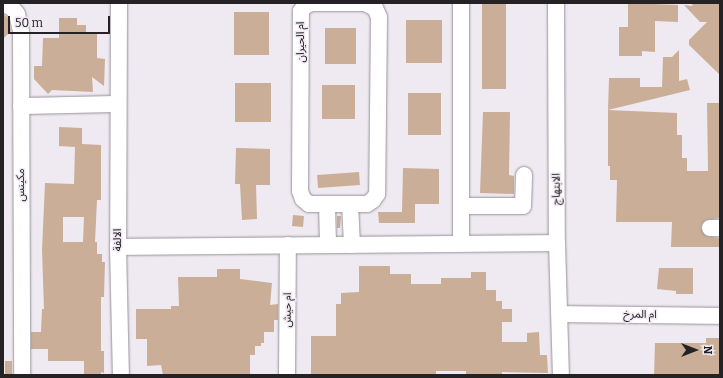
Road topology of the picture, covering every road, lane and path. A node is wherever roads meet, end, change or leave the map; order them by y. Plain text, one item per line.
1 (119, 3) edge
2 (462, 3) edge
3 (556, 3) edge
4 (3, 4) edge
5 (118, 104) junction
6 (21, 106) junction
7 (524, 175) dead end
8 (327, 204) junction
9 (350, 204) junction
10 (461, 206) junction
11 (461, 243) junction
12 (557, 243) junction
13 (288, 245) junction
14 (328, 245) junction
15 (352, 245) junction
16 (118, 247) junction
17 (560, 314) junction
18 (720, 316) edge
19 (22, 375) edge
20 (121, 375) edge
21 (287, 375) edge
22 (561, 375) edge

1 - 5 street, الالفة
2 - 10 street
3 - 12 street, الابتهاج
4 - 6 street, مكينس
5 - 6 street
5 - 16 street, الالفة
6 - 19 street, مكينس
7 - 10 street
8 - 9 street, ام الحيران
8 - 9 street, ام الحيران
8 - 14 street
9 - 15 street
10 - 11 street
11 - 12 street
11 - 15 street
12 - 17 street, الابتهاج
13 - 14 street
13 - 16 street
13 - 21 street, ام حيش
14 - 15 street
16 - 20 street, الالفة
17 - 18 street, ام المرخ
17 - 22 street, الابتهاج

